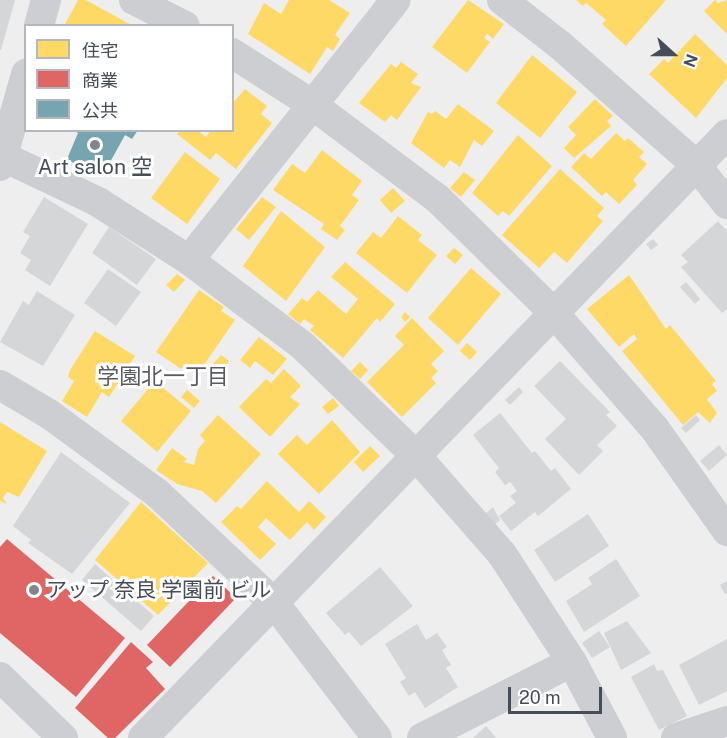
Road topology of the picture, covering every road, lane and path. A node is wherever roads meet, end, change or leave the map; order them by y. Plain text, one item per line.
1 (46, 0) edge
2 (134, 0) edge
3 (396, 0) edge
4 (502, 0) edge
5 (40, 24) edge
6 (181, 24) edge
7 (234, 54) edge
8 (24, 81) edge
9 (310, 103) junction
10 (727, 134) edge
11 (1, 159) edge
12 (696, 165) junction
13 (727, 204) edge
14 (189, 260) junction
15 (553, 312) junction
16 (0, 385) edge
17 (417, 457) junction
18 (727, 531) edge
19 (274, 604) junction
20 (572, 662) junction
21 (0, 677) edge
22 (727, 721) edge
23 (63, 738) edge
24 (143, 738) edge
25 (377, 738) edge
26 (422, 738) edge
27 (612, 738) edge
28 (676, 738) edge

1 - 5 street
2 - 6 street
3 - 9 street
4 - 12 street
7 - 9 street
8 - 11 street
9 - 14 street
9 - 15 street
10 - 12 street
11 - 14 street
12 - 13 street
12 - 15 street
14 - 17 street
15 - 17 street
15 - 18 street
16 - 19 street
17 - 19 street
17 - 20 street
19 - 24 street
19 - 25 street
20 - 26 street
20 - 27 street
21 - 23 street
22 - 28 street

